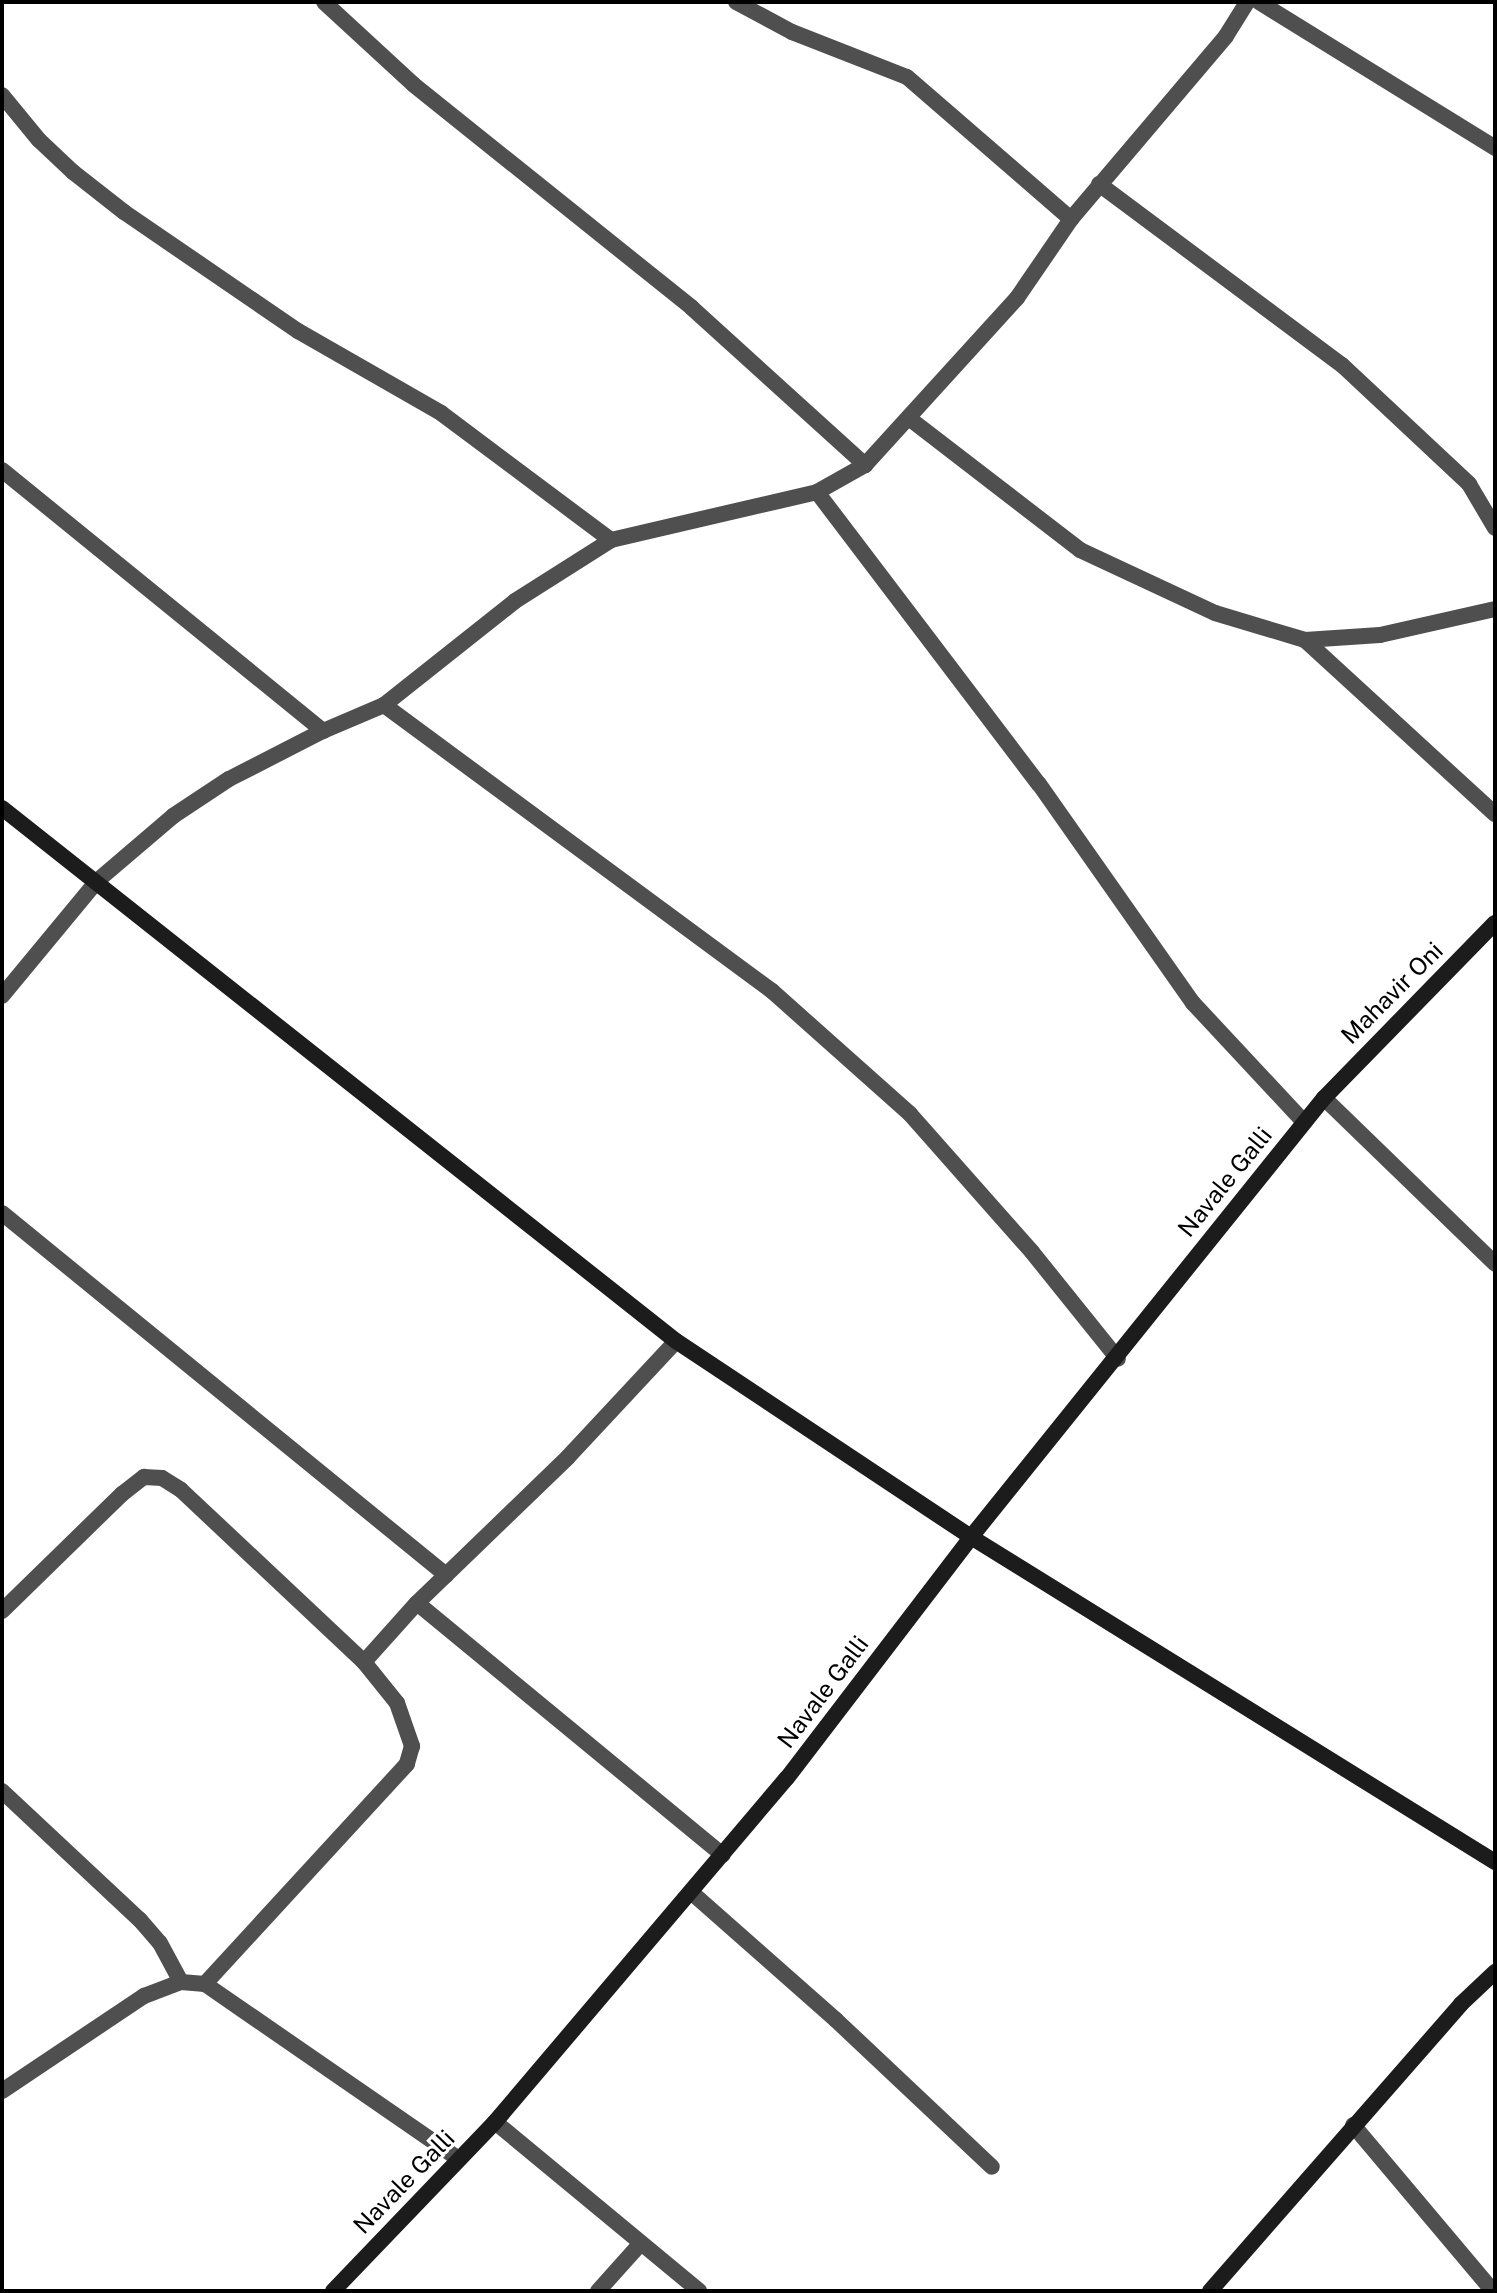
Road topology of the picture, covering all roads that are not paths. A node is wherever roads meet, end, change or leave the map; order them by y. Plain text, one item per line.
1 (324, 2) edge
2 (736, 2) edge
3 (1247, 2) edge
4 (1259, 2) edge
5 (2, 95) edge
6 (1495, 148) edge
7 (1099, 184) junction
8 (1071, 219) junction
9 (910, 419) junction
10 (865, 465) junction
11 (2, 470) edge
12 (817, 492) junction
13 (1495, 528) edge
14 (611, 540) junction
15 (1495, 609) edge
16 (1305, 640) junction
17 (384, 705) junction
18 (323, 731) junction
19 (2, 808) edge
20 (1495, 814) edge
21 (97, 881) junction
22 (1494, 925) edge
23 (2, 996) edge
24 (1324, 1098) junction
25 (1304, 1122) junction
26 (2, 1213) edge
27 (1495, 1264) edge
28 (676, 1341) junction
29 (1118, 1359) junction
30 (971, 1537) junction
31 (446, 1575) junction
32 (417, 1603) junction
33 (2, 1611) edge
34 (364, 1662) junction
35 (2, 1791) edge
36 (723, 1855) junction
37 (1495, 1862) edge
38 (691, 1892) junction
39 (1495, 1972) edge
40 (181, 1982) junction
41 (205, 1984) junction
42 (2, 2091) edge
43 (495, 2122) junction
44 (1353, 2125) junction
45 (459, 2159) junction
46 (992, 2167) dead end
47 (641, 2243) junction
48 (333, 2291) edge
49 (598, 2291) edge
50 (699, 2291) edge
51 (1210, 2291) edge
52 (1493, 2291) edge

1 - 10 street
2 - 8 street
3 - 7 street
4 - 6 street
5 - 14 street
7 - 8 street
7 - 13 street
8 - 9 street
9 - 10 street
9 - 16 street
10 - 12 street
11 - 18 street
12 - 14 street
12 - 25 street
14 - 17 street
15 - 16 street
16 - 20 street
17 - 18 street
17 - 29 street
18 - 21 street
19 - 21 street
21 - 23 street
21 - 28 street
22 - 24 street, Mahavir Oni
24 - 25 street, Navale Galli
24 - 27 street
25 - 29 street, Navale Galli
26 - 31 street
28 - 30 street
28 - 31 street
29 - 30 street, Navale Galli
30 - 36 street, Navale Galli
30 - 37 street
31 - 32 street
32 - 34 street
32 - 36 street
33 - 34 street
34 - 41 street
35 - 40 street
36 - 38 street, Navale Galli
38 - 43 street, Navale Galli
38 - 46 street
39 - 44 street
40 - 41 street
40 - 42 street
41 - 45 street
43 - 45 street, Navale Galli
43 - 47 street
44 - 51 street
44 - 52 street
45 - 48 street, Navale Galli
47 - 49 street
47 - 50 street

